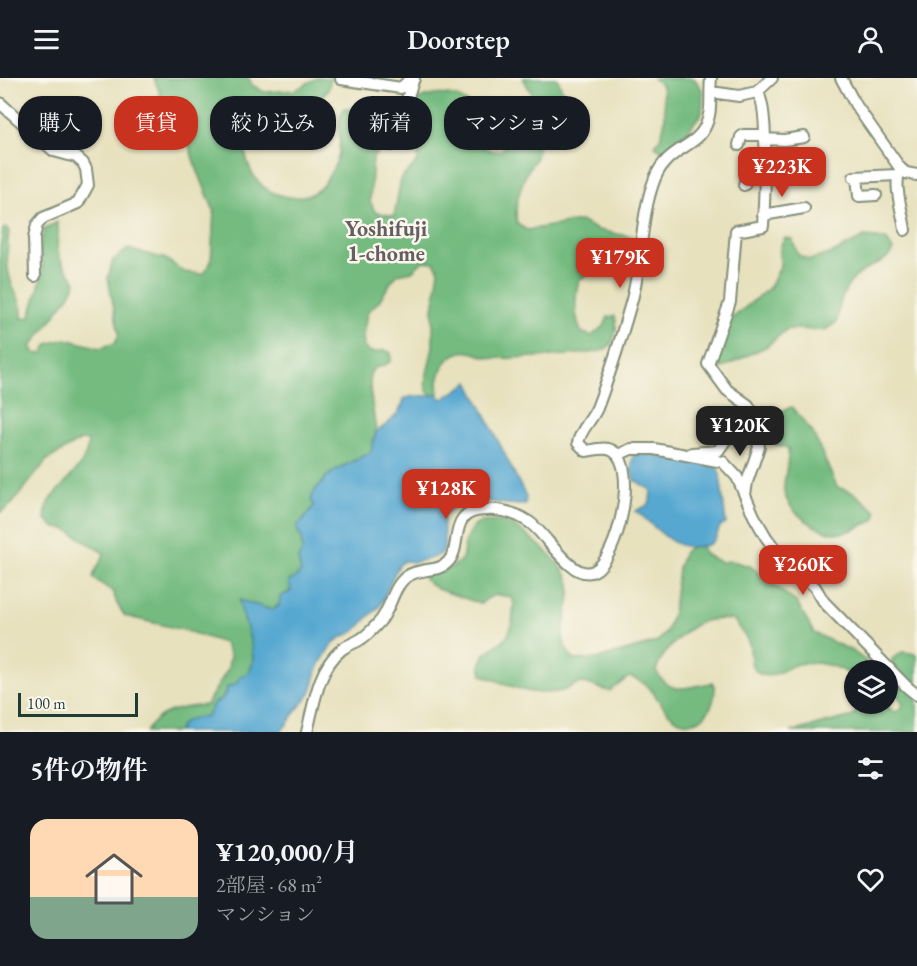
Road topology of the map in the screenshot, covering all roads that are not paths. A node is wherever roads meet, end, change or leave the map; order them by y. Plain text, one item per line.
1 (341, 78) edge
2 (414, 78) edge
3 (711, 78) edge
4 (772, 78) edge
5 (841, 78) edge
6 (711, 92) junction
7 (757, 92) junction
8 (408, 96) edge
9 (0, 104) edge
10 (764, 137) junction
11 (804, 137) dead end
12 (739, 145) dead end
13 (765, 172) junction
14 (899, 172) junction
15 (917, 175) edge
16 (744, 185) dead end
17 (876, 195) dead end
18 (804, 208) dead end
19 (763, 215) junction
20 (905, 230) dead end
21 (35, 276) dead end
22 (753, 417) junction
23 (618, 455) junction
24 (688, 455) junction
25 (745, 495) junction
26 (917, 695) edge
27 (307, 732) edge

1 - 2 street
2 - 8 street
3 - 6 street
4 - 7 street
5 - 14 street
6 - 7 street
6 - 23 street
7 - 10 street
9 - 21 street
10 - 11 street
10 - 12 street
10 - 13 street
13 - 16 street
13 - 19 street
14 - 15 street
14 - 17 street
14 - 20 street
18 - 19 street
19 - 22 street
22 - 24 street
22 - 25 street
23 - 24 street
23 - 27 street
24 - 25 street
25 - 26 street

